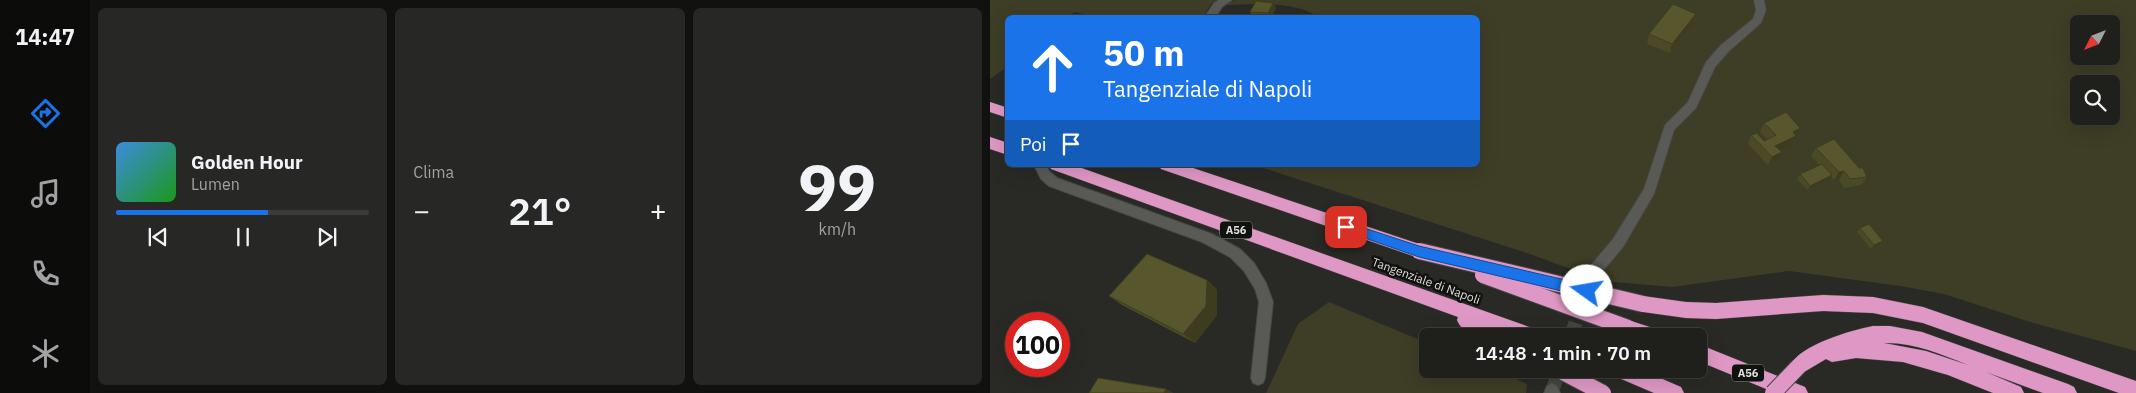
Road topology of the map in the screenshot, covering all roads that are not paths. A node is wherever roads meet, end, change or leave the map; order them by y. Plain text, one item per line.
1 (1227, 0) edge
2 (1759, 0) edge
3 (1211, 15) edge
4 (990, 107) edge
5 (1005, 112) edge
6 (990, 143) edge
7 (1005, 148) edge
8 (1041, 167) edge
9 (1062, 167) edge
10 (1172, 167) edge
11 (1419, 252) junction
12 (1592, 274) tunnel mouth
13 (1415, 294) junction
14 (1481, 328) edge
15 (1510, 328) edge
16 (1628, 328) edge
17 (1707, 357) edge
18 (1799, 366) junction
19 (1258, 378) dead end
20 (1574, 378) edge
21 (1639, 378) edge
22 (2136, 390) edge
23 (1603, 393) edge
24 (1675, 393) edge
25 (1773, 393) edge
26 (1799, 393) edge
27 (2015, 393) edge
28 (2068, 393) edge

1 - 3 street
2 - 12 street
4 - 5 highway
6 - 7 highway
8 - 19 street
9 - 13 highway, Tangenziale di Napoli / A56
10 - 11 highway, Tangenziale di Napoli
11 - 16 highway, Tangenziale di Napoli, bridge
11 - 22 highway, bridge
13 - 14 highway
13 - 15 highway, Tangenziale di Napoli / A56
17 - 26 highway, A56
18 - 25 highway, bridge
18 - 27 highway
18 - 28 highway
20 - 23 highway, bridge
21 - 24 highway

